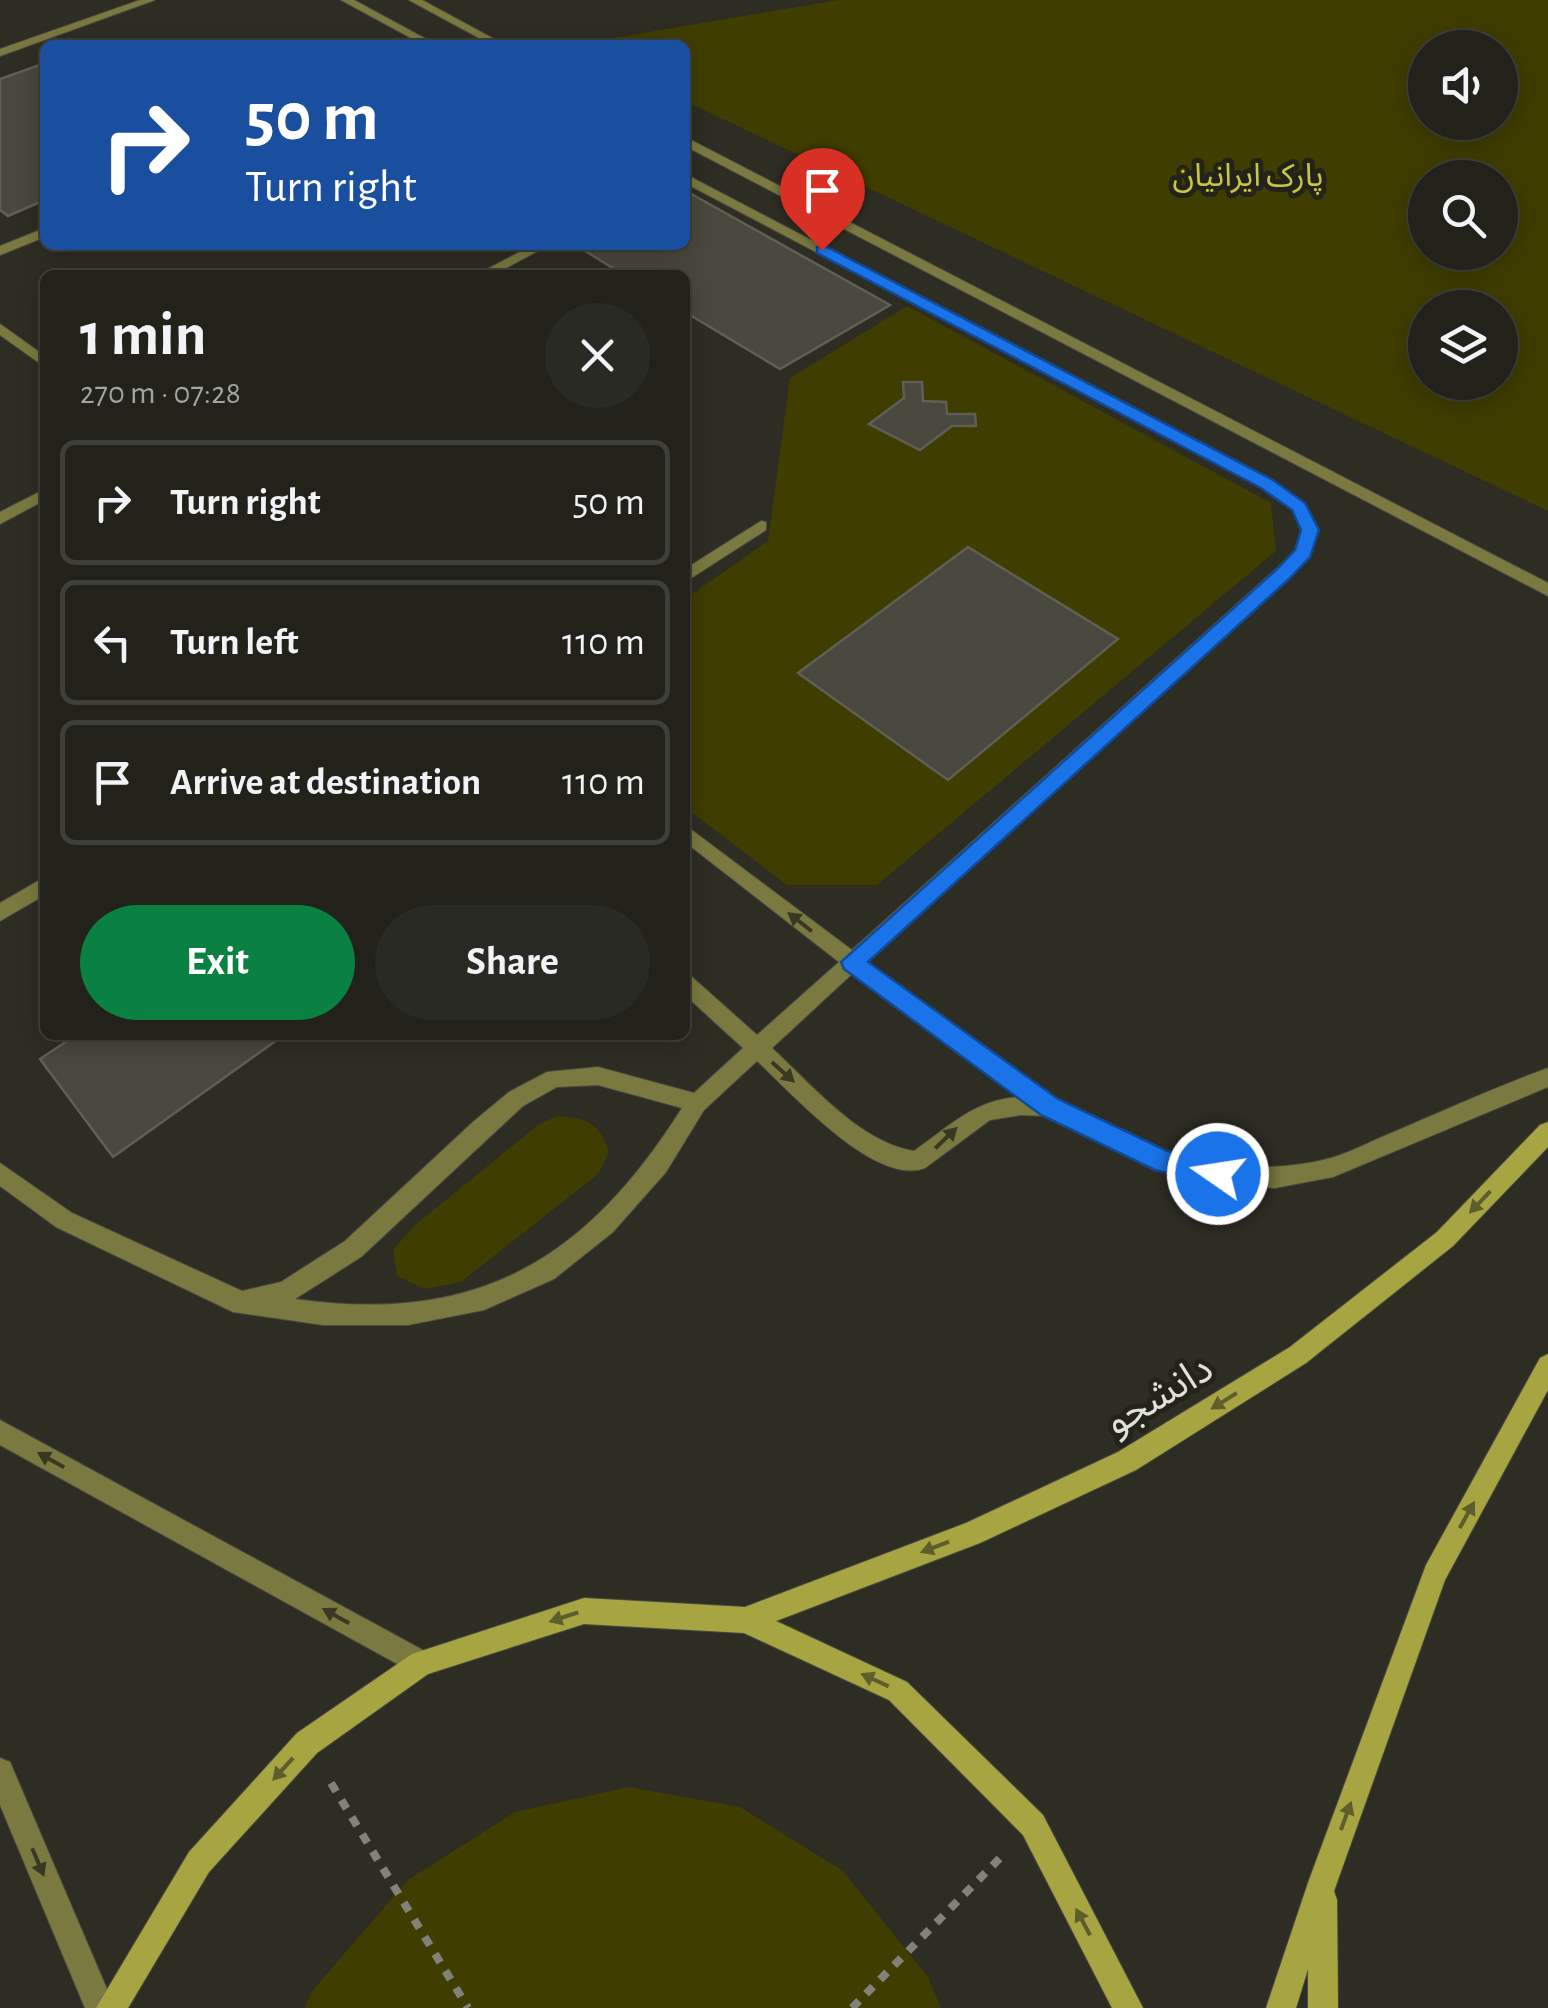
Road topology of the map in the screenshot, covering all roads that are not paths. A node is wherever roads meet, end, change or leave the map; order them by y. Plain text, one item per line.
1 (150, 0) edge
2 (346, 0) edge
3 (414, 0) edge
4 (422, 40) edge
5 (490, 40) edge
6 (0, 53) edge
7 (690, 144) edge
8 (690, 181) edge
9 (40, 234) edge
10 (534, 250) edge
11 (0, 251) edge
12 (493, 270) edge
13 (0, 328) edge
14 (40, 359) edge
15 (40, 497) edge
16 (0, 519) edge
17 (761, 526) dead end
18 (690, 575) edge
19 (1548, 590) edge
20 (690, 836) edge
21 (40, 888) edge
22 (0, 913) edge
23 (852, 962) junction
24 (690, 988) edge
25 (757, 1048) junction
26 (1548, 1076) edge
27 (696, 1103) junction
28 (1050, 1107) junction
29 (1548, 1132) edge
30 (0, 1173) edge
31 (233, 1301) junction
32 (1548, 1366) edge
33 (0, 1432) edge
34 (745, 1620) junction
35 (422, 1663) junction
36 (0, 1772) edge
37 (1323, 1880) junction
38 (100, 2008) edge
39 (112, 2008) edge
40 (1128, 2008) edge
41 (1281, 2008) edge
42 (1324, 2008) edge

1 - 6 street
2 - 4 street
3 - 5 street
7 - 19 street
8 - 23 street
9 - 11 street
10 - 12 street
13 - 14 street
15 - 16 street
17 - 18 street
23 -> 20 street
21 - 22 street
23 - 25 street
23 - 28 street
24 - 25 street
25 - 27 street
25 -> 28 street
26 - 28 street
27 - 31 street
27 - 31 street
29 -> 34 main road, دانشجو
30 - 31 street
37 -> 32 main road
35 -> 33 street
34 -> 35 main road
40 -> 34 main road
35 -> 39 main road
36 -> 38 street
37 - 41 main road
37 - 42 main road

